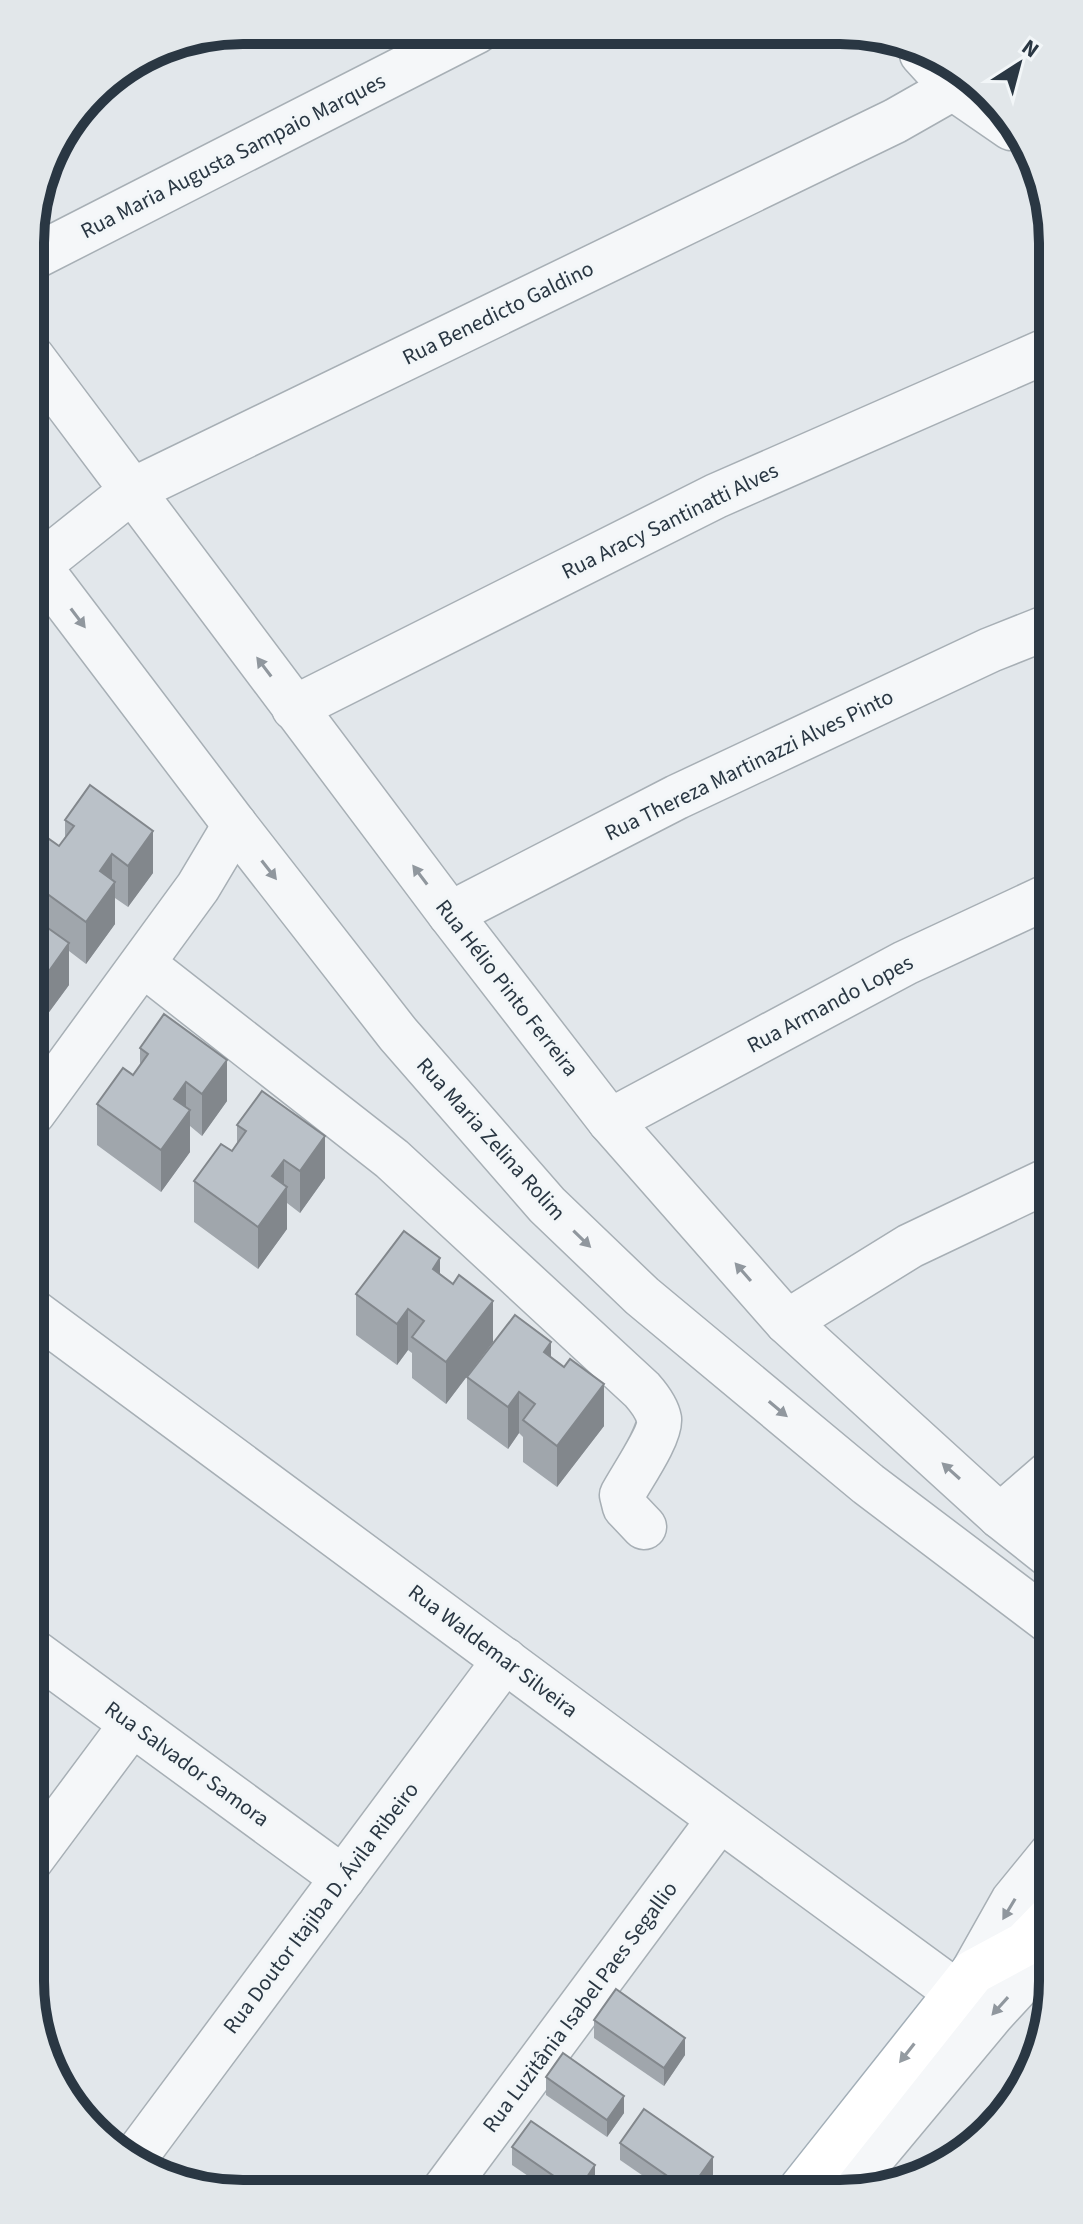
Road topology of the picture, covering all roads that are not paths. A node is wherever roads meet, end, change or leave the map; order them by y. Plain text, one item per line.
1 (452, 44) edge
2 (958, 83) edge
3 (44, 252) edge
4 (1039, 354) edge
5 (44, 373) edge
6 (133, 490) junction
7 (44, 557) edge
8 (44, 578) edge
9 (1039, 631) edge
10 (294, 708) junction
11 (235, 825) junction
12 (1039, 901) edge
13 (450, 914) junction
14 (143, 964) junction
15 (44, 1098) edge
16 (610, 1121) junction
17 (1039, 1185) edge
18 (44, 1320) edge
19 (787, 1322) junction
20 (1039, 1482) edge
21 (1000, 1516) junction
22 (644, 1527) dead end
23 (1039, 1547) edge
24 (1039, 1613) edge
25 (44, 1659) edge
26 (505, 1660) junction
27 (132, 1724) junction
28 (719, 1820) junction
29 (44, 1842) edge
30 (1039, 1869) edge
31 (343, 1878) junction
32 (1039, 1930) edge
33 (1039, 1963) edge
34 (964, 1982) junction
35 (140, 2151) edge
36 (452, 2180) edge
37 (808, 2180) edge
38 (854, 2180) edge

1 - 3 street, Rua Maria Augusta Sampaio Marques
2 - 6 street, Rua Benedicto Galdino
4 - 10 street, Rua Aracy Santinatti Alves
5 - 6 street, Rua Hélio Pinto Ferreira
6 - 7 street, Rua Benedicto Galdino
10 -> 6 street, Rua Hélio Pinto Ferreira
8 -> 11 street, Rua Maria Zelina Rolim
9 - 13 street, Rua Thereza Martinazzi Alves Pinto
13 -> 10 street, Rua Hélio Pinto Ferreira
11 - 14 street
11 -> 24 street, Rua Maria Zelina Rolim
12 - 16 street, Rua Armando Lopes
13 - 16 street, Rua Hélio Pinto Ferreira
14 - 15 street
14 - 22 street
19 -> 16 street, Rua Hélio Pinto Ferreira
17 - 19 street
18 - 26 street, Rua Waldemar Silveira
21 -> 19 street, Rua Hélio Pinto Ferreira
20 - 21 street
21 - 23 street, Rua Hélio Pinto Ferreira
25 - 27 street, Rua Salvador Samora
26 - 28 street, Rua Waldemar Silveira
26 - 31 street, Rua Doutor Itajiba D. Ávila Ribeiro
27 - 29 street
27 - 31 street, Rua Salvador Samora
28 - 34 street, Rua Waldemar Silveira
28 - 36 street, Rua Luzitânia Isabel Paes Segallio
30 -> 34 street
31 - 35 street, Rua Doutor Itajiba D. Ávila Ribeiro
32 - 34 main road
33 -> 38 street
34 -> 37 main road

